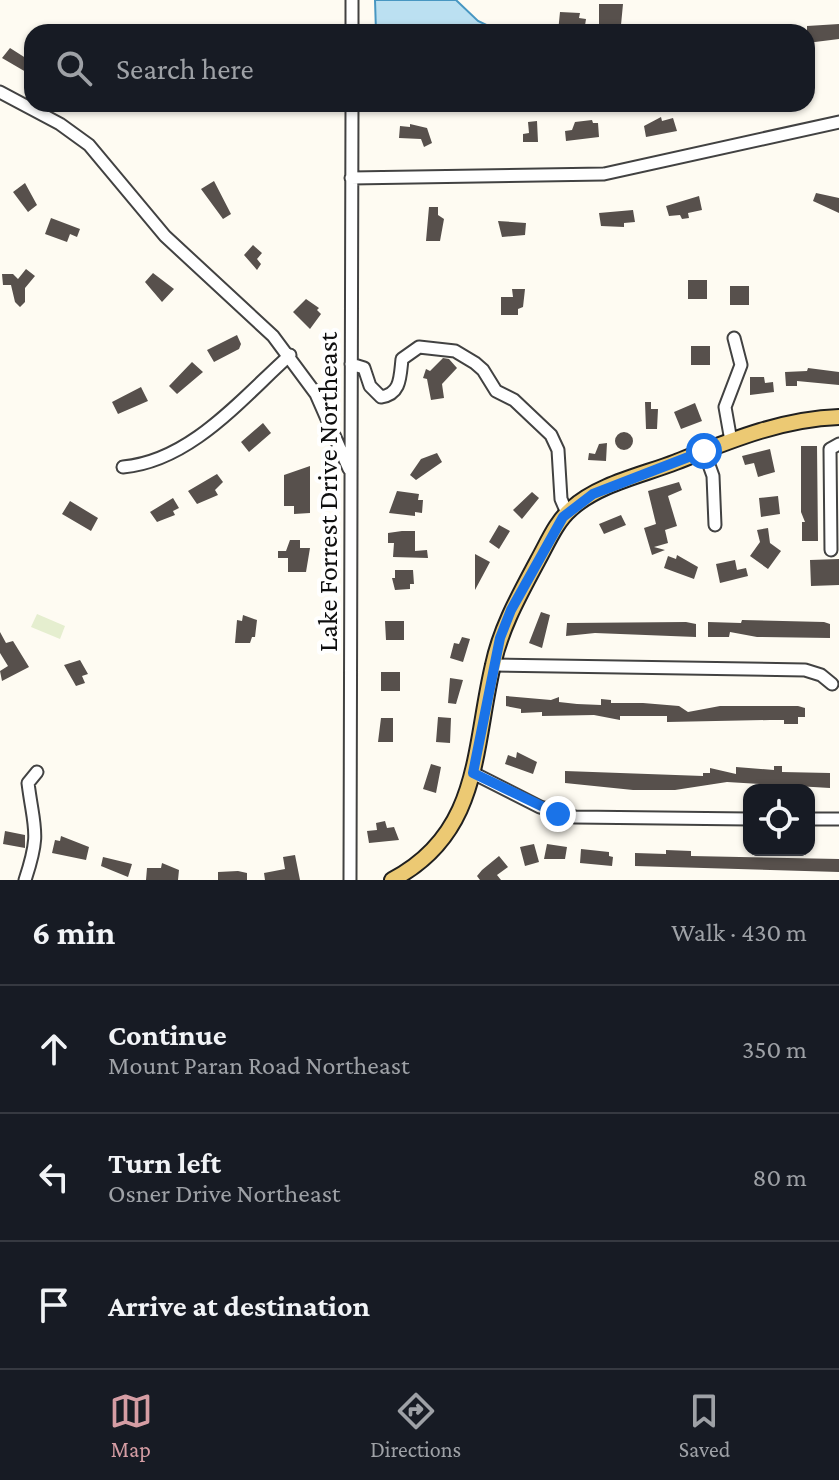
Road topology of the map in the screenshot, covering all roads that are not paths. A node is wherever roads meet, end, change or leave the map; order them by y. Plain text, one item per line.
1 (352, 0) edge
2 (352, 24) edge
3 (0, 92) edge
4 (24, 105) edge
5 (38, 112) edge
6 (352, 112) edge
7 (839, 122) edge
8 (351, 178) junction
9 (734, 338) dead end
10 (290, 355) junction
11 (351, 364) junction
12 (839, 417) edge
13 (731, 441) junction
14 (839, 444) edge
15 (704, 451) junction
16 (123, 467) dead end
17 (351, 473) junction
18 (567, 513) junction
19 (715, 525) dead end
20 (831, 550) dead end
21 (492, 665) junction
22 (832, 684) dead end
23 (37, 772) dead end
24 (473, 773) junction
25 (743, 819) edge
26 (815, 819) edge
27 (839, 819) edge
28 (25, 880) edge
29 (350, 880) edge
30 (392, 880) edge

1 - 2 street
3 - 4 street
5 - 10 street
6 - 8 street, Lake Forrest Drive Northeast
7 - 8 street
8 - 11 street, Lake Forrest Drive Northeast
9 - 13 street
10 - 16 street
10 - 17 street
11 - 17 street, Lake Forrest Drive Northeast
11 - 18 street
12 - 13 main road
13 - 15 main road
14 - 20 street
15 - 18 main road
15 - 19 street
17 - 29 street, Lake Forrest Drive Northeast
18 - 21 main road
21 - 22 street
21 - 24 main road
23 - 28 street
24 - 25 street
24 - 30 main road
26 - 27 street

